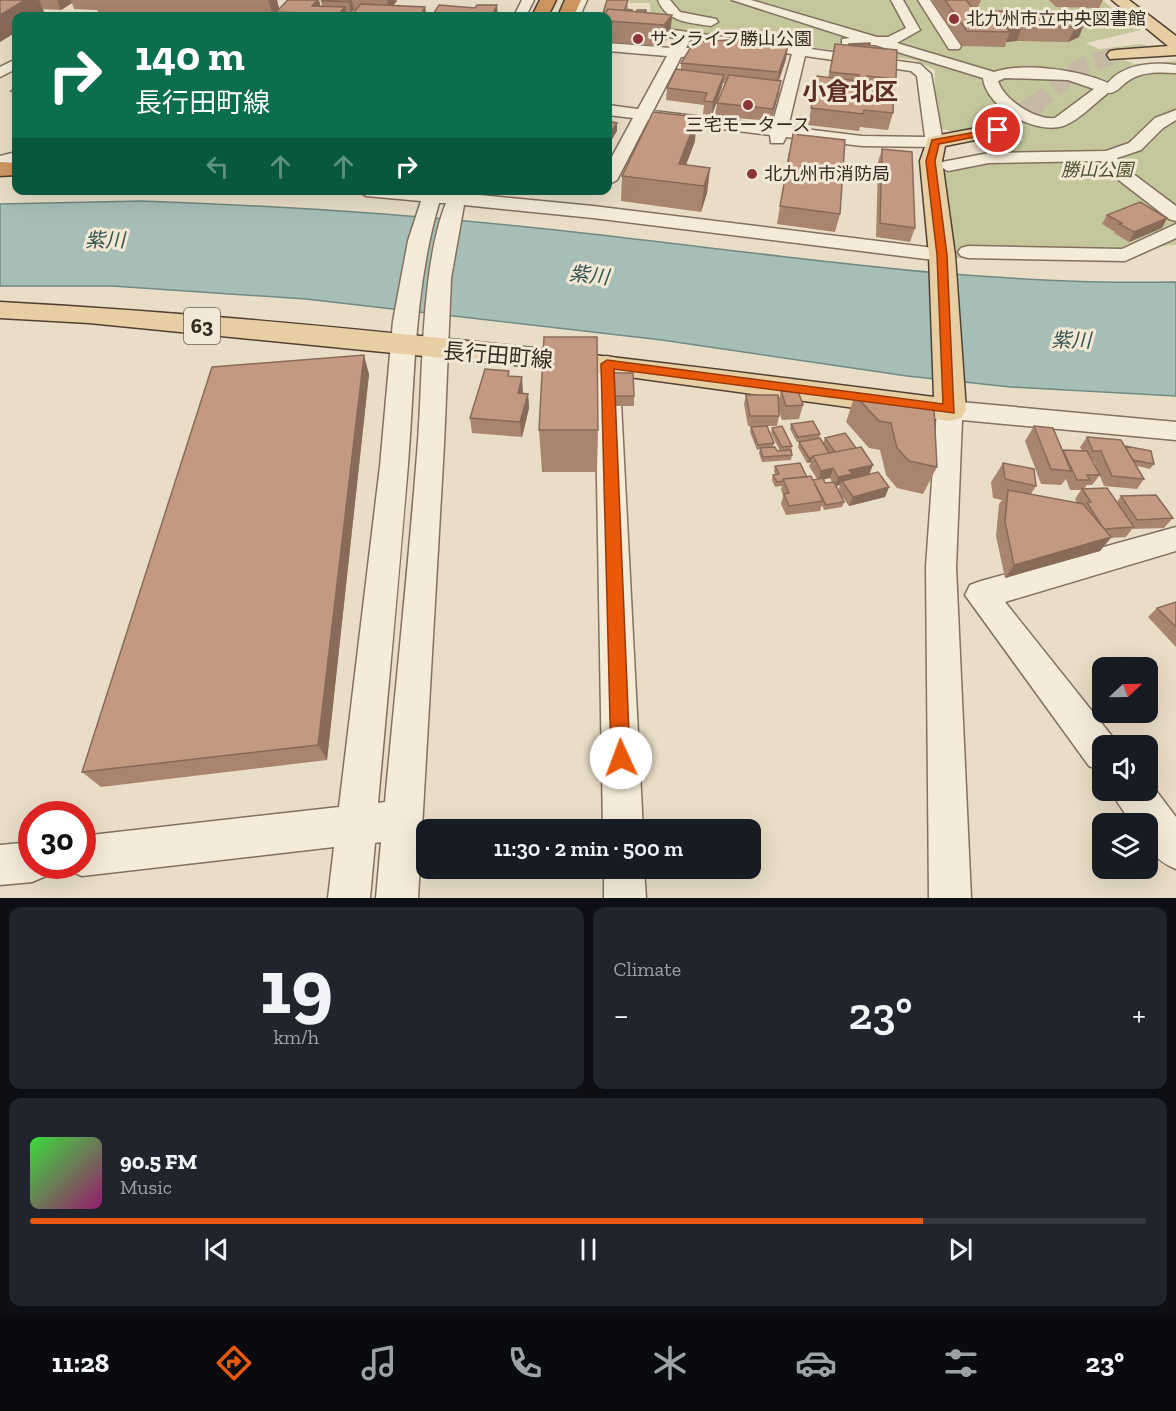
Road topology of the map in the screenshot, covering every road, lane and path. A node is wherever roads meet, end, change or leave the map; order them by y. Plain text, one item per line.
1 (664, 0) edge
2 (738, 0) edge
3 (897, 0) edge
4 (924, 0) edge
5 (1120, 0) edge
6 (1134, 0) edge
7 (729, 23) dead end
8 (612, 25) edge
9 (1176, 32) edge
10 (686, 34) junction
11 (802, 42) junction
12 (882, 42) junction
13 (1176, 44) edge
14 (954, 46) dead end
15 (612, 47) edge
16 (774, 47) junction
17 (1176, 50) edge
18 (676, 53) junction
19 (1176, 56) edge
20 (1176, 69) edge
21 (994, 77) junction
22 (1113, 90) junction
23 (612, 111) edge
24 (1176, 115) edge
25 (612, 118) edge
26 (642, 118) junction
27 (1054, 124) junction
28 (1006, 134) tunnel mouth
29 (778, 135) junction
30 (1073, 135) dead end
31 (939, 153) junction
32 (1099, 154) junction
33 (612, 173) edge
34 (407, 195) edge
35 (601, 195) edge
36 (431, 198) edge
37 (457, 200) edge
38 (593, 212) junction
39 (1176, 215) edge
40 (1176, 230) edge
41 (955, 254) junction
42 (0, 310) edge
43 (403, 333) junction
44 (437, 336) junction
45 (607, 364) junction
46 (950, 410) junction
47 (1176, 431) edge
48 (1176, 539) edge
49 (941, 567) junction
50 (981, 595) junction
51 (1092, 740) edge
52 (1139, 801) edge
53 (623, 819) edge
54 (403, 820) junction
55 (358, 824) junction
56 (1176, 849) edge
57 (96, 854) edge
58 (18, 864) edge
59 (0, 866) edge
60 (624, 879) edge
61 (349, 898) edge
62 (397, 898) edge
63 (625, 898) edge
64 (950, 898) edge

1 - 7 street
2 - 12 street
3 - 12 street
4 - 14 street
5 - 13 main road
6 - 9 main road
8 - 10 street
10 - 16 street
10 - 18 street
11 - 12 street
11 - 16 street
11 - 29 street
11 - 31 street
12 - 21 street
15 - 18 street
16 - 18 street
17 - 19 main road
18 - 26 street
20 - 22 street
21 - 22 street
21 - 27 street
22 - 27 street
23 - 26 street
24 - 32 street
25 - 26 street
26 - 29 street
26 - 33 street
27 - 30 street
28 - 31 main road
29 - 31 street
31 - 32 street
31 - 41 main road
32 - 39 street
34 - 36 street
35 - 38 street
36 - 37 street
36 - 43 street
37 - 38 street
37 - 44 street
38 - 41 street
40 - 41 street
41 - 46 main road
42 - 43 main road, 長行田町線 / 63
43 - 44 main road, 長行田町線 / 63
43 - 55 street
44 - 45 main road, 長行田町線 / 63
44 - 54 street
45 - 46 main road, 長行田町線 / 63
45 - 53 street
46 - 47 street
46 - 49 street
48 - 50 street
49 - 50 street
49 - 64 street
50 - 51 street
52 - 56 street
54 - 55 street
54 - 62 street
55 - 57 street
55 - 61 street
58 - 59 street
60 - 63 street

